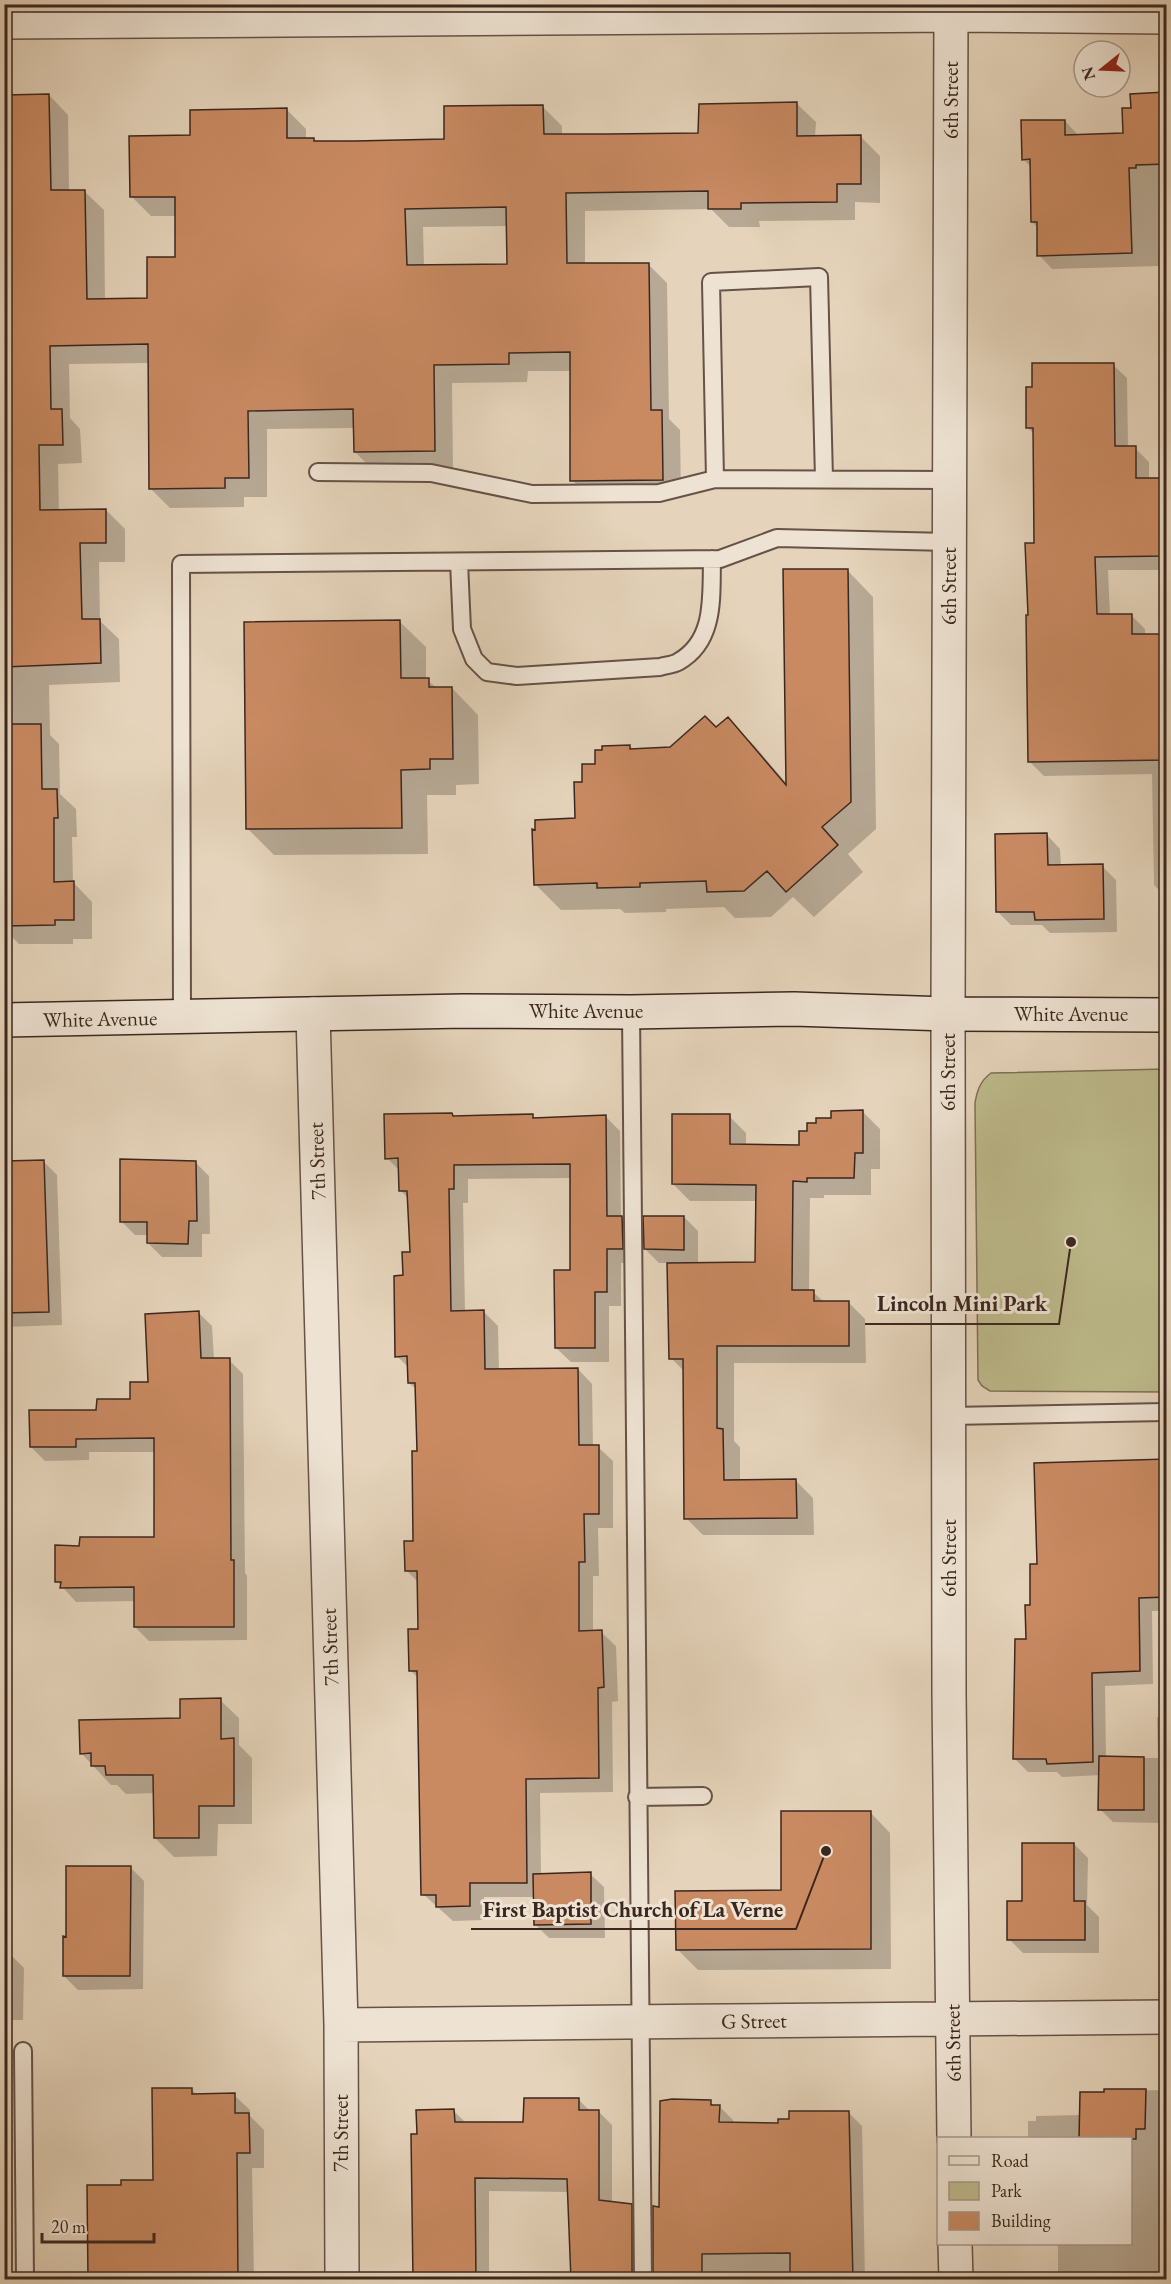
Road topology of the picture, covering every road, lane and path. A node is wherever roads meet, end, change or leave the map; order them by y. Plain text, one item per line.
1 (951, 10) edge
2 (1167, 17) edge
3 (4, 22) edge
4 (318, 472) dead end
5 (715, 479) junction
6 (824, 479) junction
7 (950, 480) junction
8 (949, 542) junction
9 (712, 559) junction
10 (459, 562) junction
11 (631, 1012) junction
12 (313, 1014) junction
13 (948, 1014) junction
14 (1167, 1015) edge
15 (182, 1018) junction
16 (4, 1020) edge
17 (1167, 1412) edge
18 (949, 1416) junction
19 (703, 1796) dead end
20 (637, 1797) junction
21 (1167, 2017) edge
22 (952, 2018) junction
23 (639, 2023) junction
24 (341, 2025) junction
25 (23, 2051) dead end
26 (954, 2137) edge
27 (955, 2245) edge
28 (25, 2280) edge
29 (342, 2280) edge
30 (643, 2280) edge
31 (956, 2280) edge

1 - 2 street
1 - 3 street
1 - 7 street, 6th Street
4 - 5 lane
5 - 6 lane
5 - 6 lane
6 - 7 lane
7 - 8 street, 6th Street
8 - 9 lane
8 - 13 street, 6th Street
9 - 10 lane
9 - 10 lane
10 - 15 lane
11 - 12 street, White Avenue
11 - 13 street, White Avenue
11 - 20 lane
12 - 15 street, White Avenue
12 - 24 street, 7th Street
13 - 14 street, White Avenue
13 - 18 street, 6th Street
15 - 16 street, White Avenue
17 - 18 lane
18 - 22 street, 6th Street
19 - 20 lane
20 - 23 lane
21 - 22 street, G Street
22 - 23 street, G Street
22 - 26 street, 6th Street
23 - 24 street, G Street
23 - 30 lane
24 - 29 street, 7th Street
25 - 28 lane
27 - 31 street

